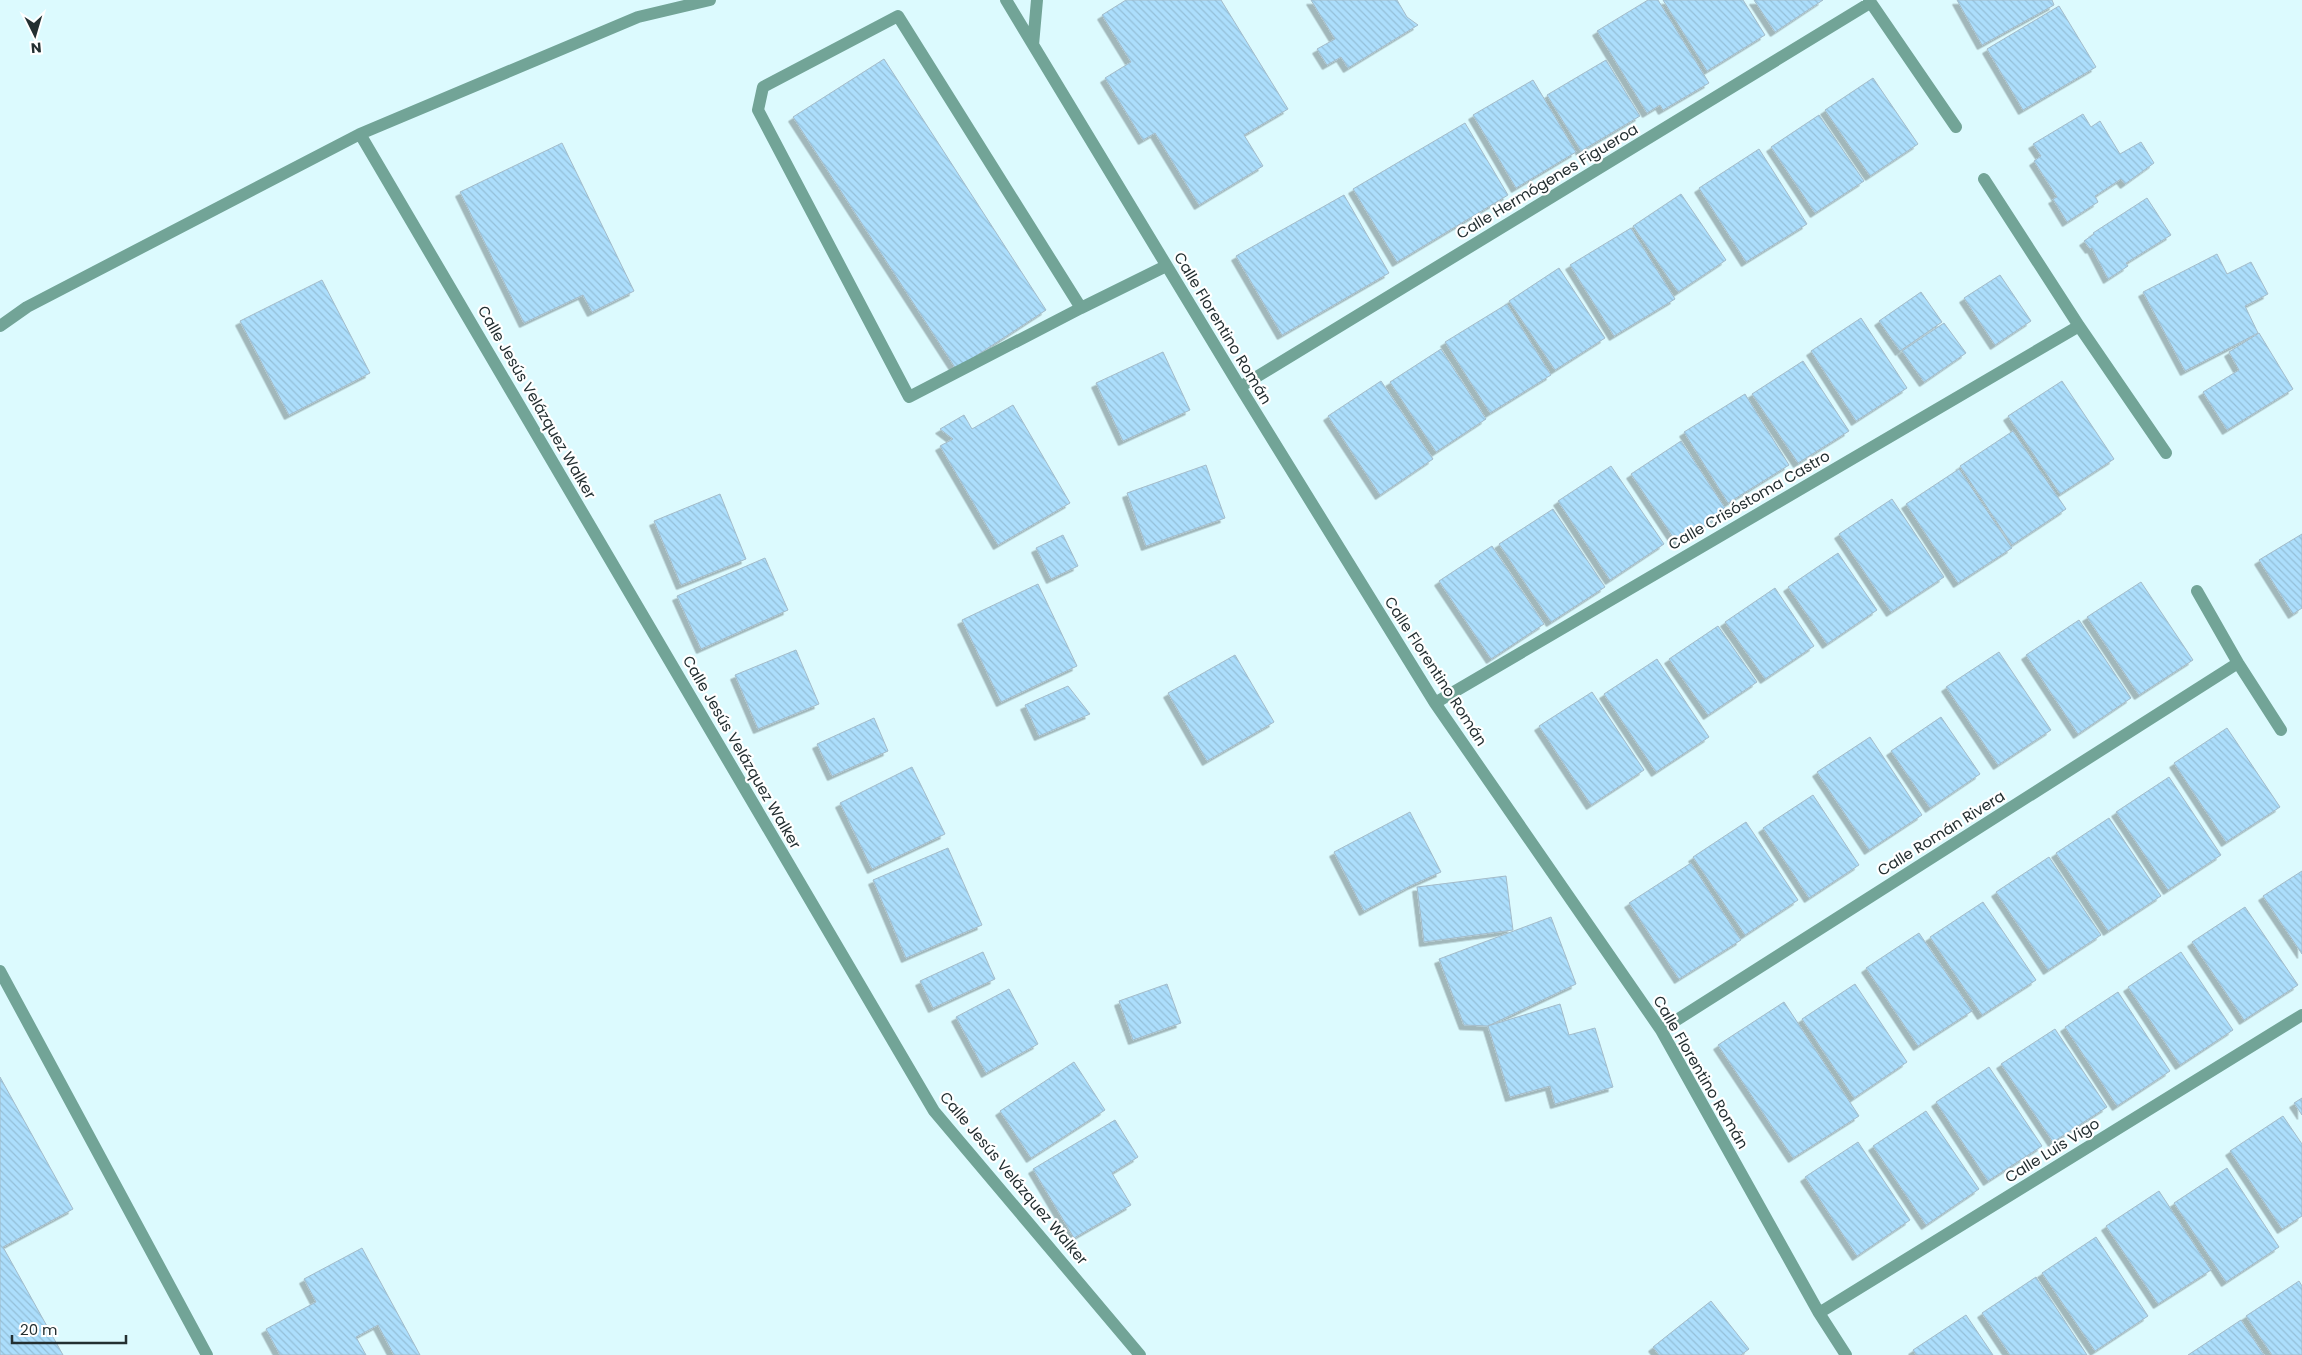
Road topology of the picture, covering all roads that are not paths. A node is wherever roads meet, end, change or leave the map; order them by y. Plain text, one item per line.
1 (710, 0) edge
2 (1006, 0) edge
3 (1037, 0) edge
4 (1870, 1) edge
5 (1033, 45) junction
6 (1956, 127) dead end
7 (360, 134) junction
8 (1984, 179) dead end
9 (1166, 266) junction
10 (1081, 308) junction
11 (0, 326) edge
12 (2080, 326) junction
13 (1240, 387) junction
14 (2166, 453) dead end
15 (2197, 591) dead end
16 (2238, 663) junction
17 (1435, 703) junction
18 (2281, 730) dead end
19 (0, 971) edge
20 (2302, 1015) edge
21 (1661, 1030) junction
22 (1819, 1313) junction
23 (207, 1355) edge
24 (1140, 1355) edge
25 (1846, 1355) edge

1 - 7 street
2 - 5 street, Calle Florentino Román
3 - 5 street
4 - 6 street
4 - 13 street, Calle Hermógenes Figueroa
5 - 9 street, Calle Florentino Román
7 - 11 street
7 - 24 street, Calle Jesús Velázquez Walker
8 - 12 street
9 - 10 street
9 - 13 street, Calle Florentino Román
10 - 10 street
12 - 14 street
12 - 17 street, Calle Crisóstoma Castro
13 - 17 street, Calle Florentino Román
15 - 16 street
16 - 18 street
16 - 21 street, Calle Román Rivera
17 - 21 street, Calle Florentino Román
19 - 23 street
20 - 22 street, Calle Luis Vigo
21 - 22 street, Calle Florentino Román
22 - 25 street, Calle Florentino Román

